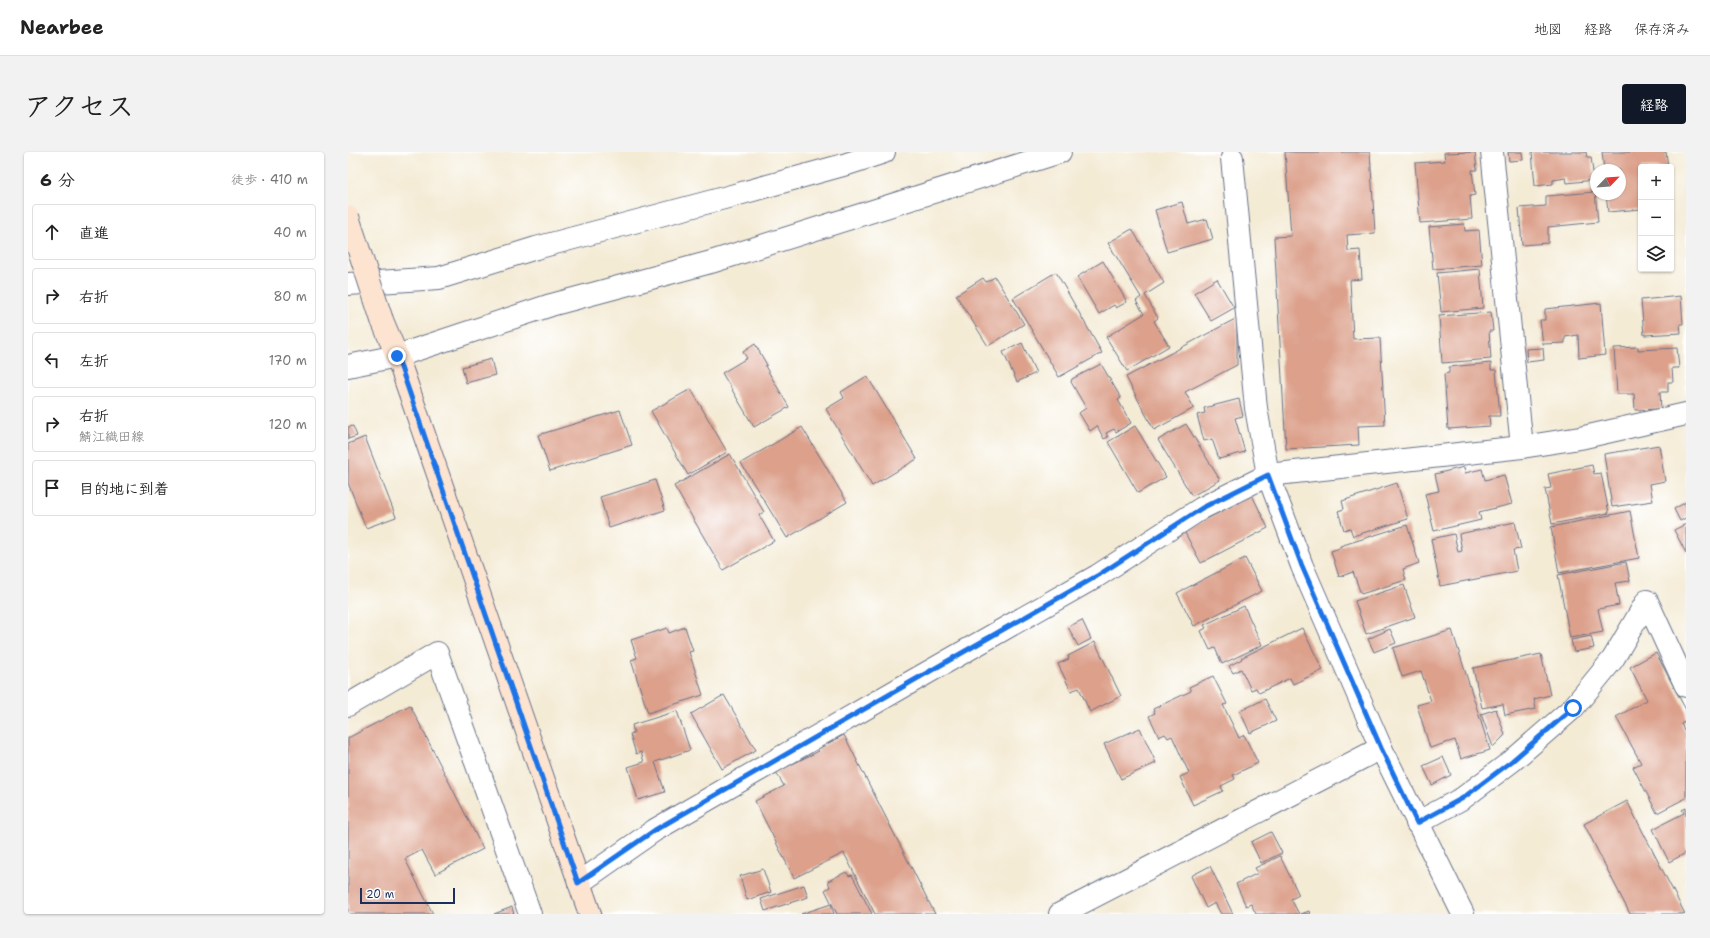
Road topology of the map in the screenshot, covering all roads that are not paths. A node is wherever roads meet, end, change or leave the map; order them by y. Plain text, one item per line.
1 (884, 152) edge
2 (1060, 152) edge
3 (1492, 152) edge
4 (1232, 158) dead end
5 (348, 217) edge
6 (348, 284) edge
7 (397, 356) junction
8 (348, 366) edge
9 (1686, 414) edge
10 (1522, 447) junction
11 (1268, 475) junction
12 (1686, 686) edge
13 (348, 705) edge
14 (1381, 748) junction
15 (1417, 823) junction
16 (578, 883) junction
17 (530, 914) edge
18 (590, 914) edge
19 (1060, 914) edge
20 (1463, 914) edge

1 - 6 street
2 - 7 street
3 - 10 street
4 - 11 street
5 - 7 main road, bridge
7 - 8 street
7 - 16 main road
9 - 10 street
10 - 11 street
11 - 14 street
11 - 16 street
12 - 15 street
13 - 17 street
14 - 15 street
14 - 19 street
15 - 20 street
16 - 18 main road

